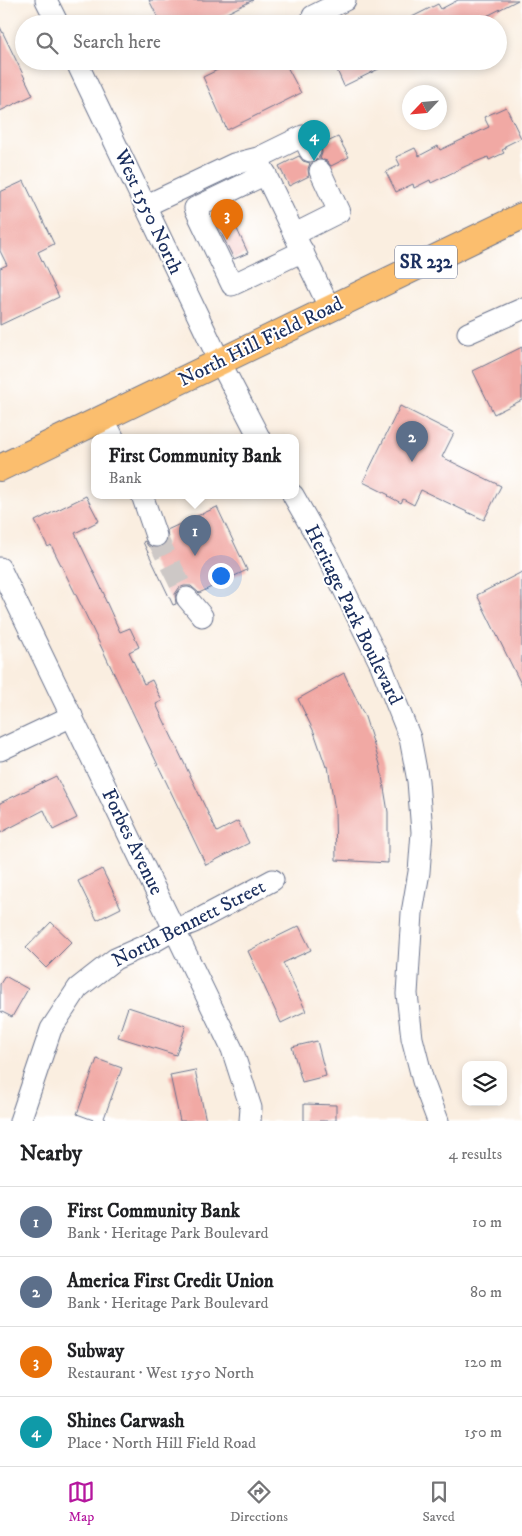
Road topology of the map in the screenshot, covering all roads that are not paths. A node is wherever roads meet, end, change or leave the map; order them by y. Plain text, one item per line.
1 (46, 0) edge
2 (345, 0) edge
3 (54, 15) edge
4 (315, 15) edge
5 (80, 70) edge
6 (306, 143) dead end
7 (262, 166) junction
8 (320, 171) dead end
9 (144, 206) junction
10 (522, 216) edge
11 (299, 243) junction
12 (330, 309) junction
13 (522, 309) edge
14 (468, 333) dead end
15 (220, 362) junction
16 (108, 428) edge
17 (91, 434) edge
18 (92, 434) edge
19 (257, 434) edge
20 (0, 468) edge
21 (143, 499) edge
22 (295, 499) edge
23 (156, 536) tunnel mouth
24 (0, 568) edge
25 (187, 598) tunnel mouth
26 (202, 616) dead end
27 (72, 716) junction
28 (0, 750) edge
29 (273, 880) dead end
30 (174, 930) junction
31 (20, 1121) edge
32 (250, 1121) edge
33 (438, 1121) edge

1 - 3 street
2 - 4 street
5 - 9 street, West 1550 North
6 - 7 street
7 - 9 street
7 - 11 street
7 - 11 street
8 - 11 street
9 - 15 street, West 1550 North
10 - 12 main road, North Hill Field Road / SR 232
11 - 12 street
12 - 15 main road, North Hill Field Road / SR 232
13 - 14 street
15 - 16 main road, North Hill Field Road / SR 232
15 - 19 street
16 - 18 main road, North Hill Field Road / SR 232
17 - 20 main road, North Hill Field Road / SR 232
21 - 23 street
22 - 33 street, Heritage Park Boulevard
24 - 27 street, Forbes Avenue
25 - 26 street
27 - 28 street
27 - 30 street, Forbes Avenue
29 - 30 street, North Bennett Street
30 - 31 street, North Bennett Street
30 - 32 street, Forbes Avenue

